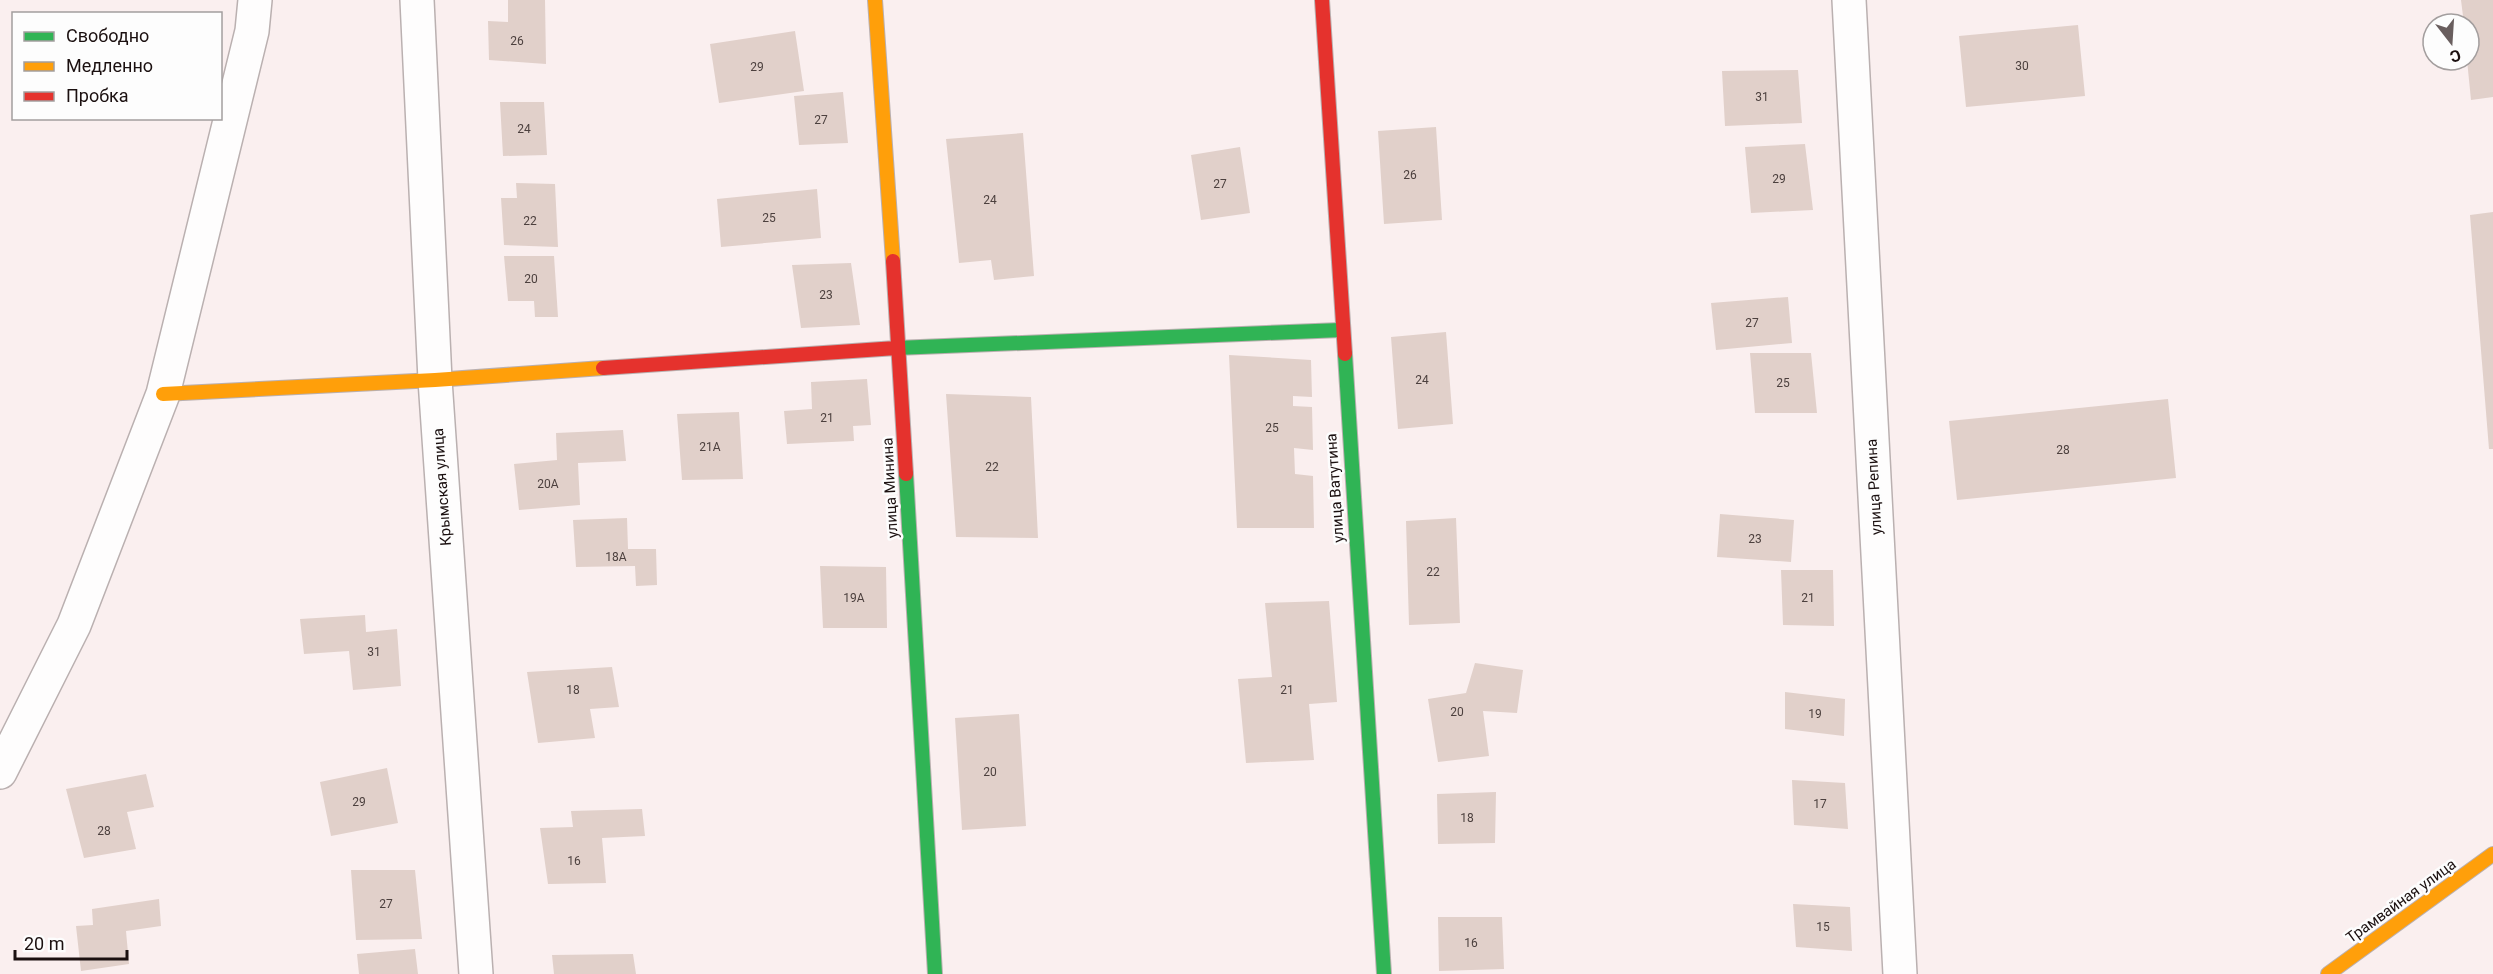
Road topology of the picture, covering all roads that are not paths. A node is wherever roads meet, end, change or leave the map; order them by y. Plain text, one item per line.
1 (255, 0) edge
2 (417, 0) edge
3 (875, 0) edge
4 (1322, 0) edge
5 (1849, 0) edge
6 (1341, 330) junction
7 (899, 348) junction
8 (435, 380) junction
9 (162, 394) junction
10 (0, 772) edge
11 (2493, 854) edge
12 (476, 974) edge
13 (935, 974) edge
14 (1384, 974) edge
15 (1900, 974) edge
16 (2328, 974) edge

1 - 9 street
2 - 8 street, Крымская улица
3 - 7 street, улица Минина
4 - 6 street, улица Ватутина
5 - 15 street, улица Репина
6 - 7 street
6 - 14 street, улица Ватутина
7 - 8 street
7 - 13 street, улица Минина
8 - 9 street
8 - 12 street, Крымская улица
9 - 10 street
11 - 16 street, Трамвайная улица

